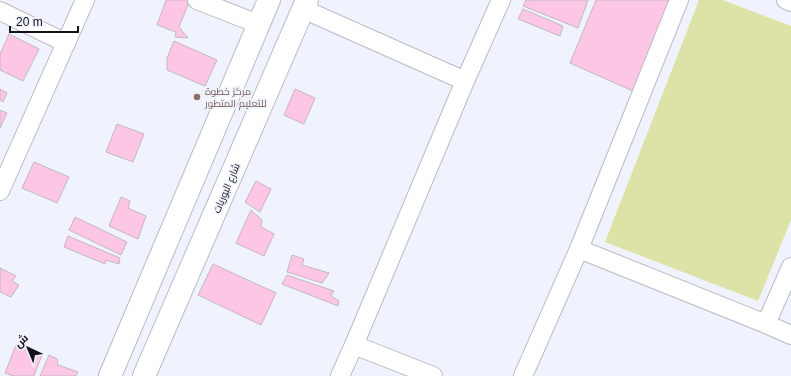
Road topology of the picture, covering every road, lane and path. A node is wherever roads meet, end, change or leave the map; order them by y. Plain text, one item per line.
1 (85, 0) edge
2 (197, 0) edge
3 (269, 0) edge
4 (501, 0) edge
5 (679, 0) edge
6 (786, 0) edge
7 (791, 2) edge
8 (305, 4) edge
9 (0, 11) edge
10 (258, 24) junction
11 (66, 43) junction
12 (465, 81) junction
13 (0, 191) edge
14 (579, 249) junction
15 (791, 267) edge
16 (766, 324) junction
17 (791, 335) edge
18 (354, 345) junction
19 (110, 376) edge
20 (144, 376) edge
21 (340, 376) edge
22 (433, 376) edge
23 (523, 376) edge

1 - 11 street
2 - 10 street
3 - 10 street
4 - 12 street
5 - 14 street
6 - 7 street
8 - 12 street
8 - 20 street, شارع البوريات
9 - 11 street
10 - 19 street
11 - 13 street
12 - 18 street
14 - 16 street
14 - 23 street
15 - 16 street
16 - 17 street
18 - 21 street
18 - 22 street

